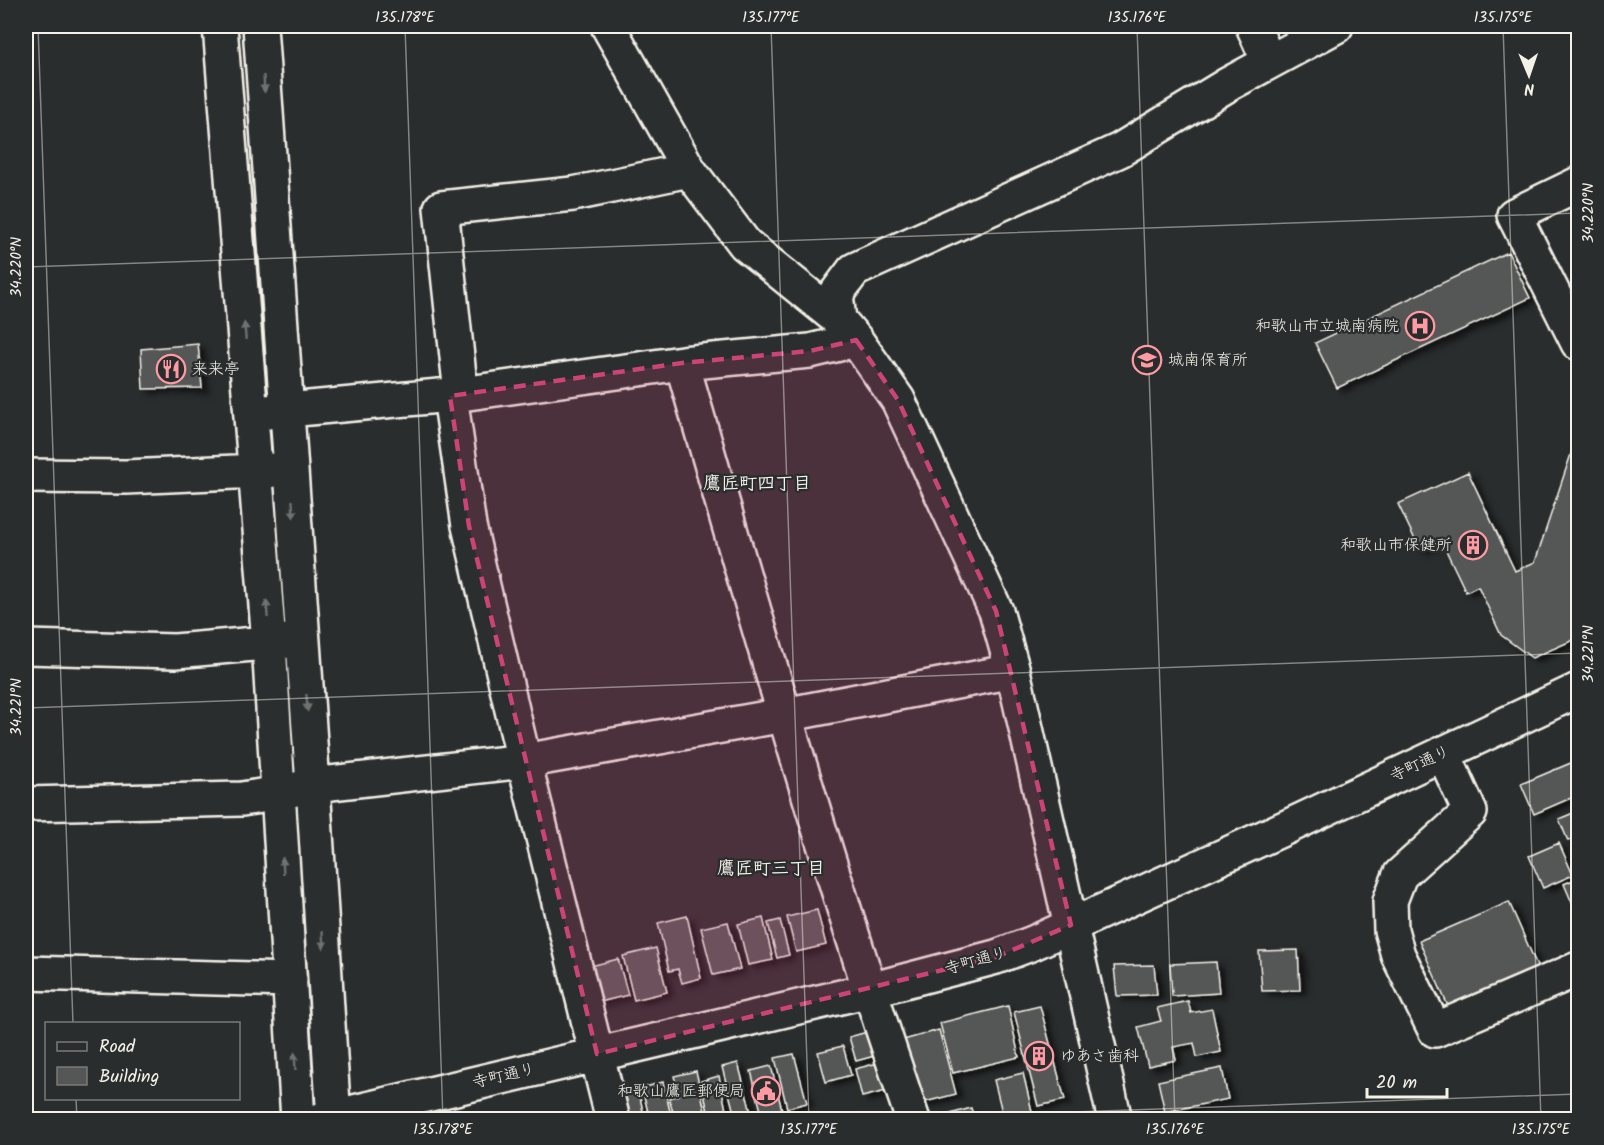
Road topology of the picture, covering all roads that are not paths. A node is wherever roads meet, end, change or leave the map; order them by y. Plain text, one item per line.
1 (220, 26) edge
2 (260, 26) edge
3 (608, 26) edge
4 (1254, 26) edge
5 (1336, 26) edge
6 (1269, 62) junction
7 (689, 170) junction
8 (1578, 184) edge
9 (848, 330) junction
10 (1578, 343) edge
11 (682, 363) junction
12 (455, 395) junction
13 (286, 411) junction
14 (252, 414) junction
15 (291, 470) junction
16 (256, 471) junction
17 (26, 476) edge
18 (303, 640) junction
19 (269, 644) junction
20 (26, 647) edge
21 (1013, 671) junction
22 (1578, 690) edge
23 (784, 715) junction
24 (1443, 753) junction
25 (524, 761) junction
26 (313, 785) junction
27 (279, 794) junction
28 (26, 804) edge
29 (1071, 925) junction
30 (1578, 969) edge
31 (26, 972) edge
32 (290, 980) junction
33 (870, 990) junction
34 (597, 1054) junction
35 (298, 1119) edge
36 (329, 1119) edge
37 (613, 1119) edge
38 (913, 1119) edge
39 (1115, 1119) edge

14 -> 1 street
2 -> 13 street
3 - 7 street
4 - 6 street
5 - 6 street
6 - 9 street
7 - 9 street
7 - 12 street
8 - 10 street
9 - 11 street
9 - 21 street
11 - 12 street
11 - 23 street
12 - 13 street
12 - 25 street
13 - 14 street
13 - 15 street
14 - 16 street
15 - 16 street
15 -> 18 street
16 - 17 street
19 -> 16 street
18 - 19 street
18 -> 26 street
19 - 20 street
19 - 27 street
21 - 23 street
21 - 29 street
22 - 24 street, 寺町通り
23 - 25 street
23 - 33 street
24 - 29 street, 寺町通り
24 - 30 street
25 - 26 street
25 - 34 street
26 - 27 street
26 -> 36 street
27 - 28 street
32 -> 27 street
29 - 33 street, 寺町通り
29 - 39 street
31 - 32 street
35 -> 32 street
33 - 34 street, 寺町通り
33 - 38 street
34 - 36 street, 寺町通り
34 - 37 street

